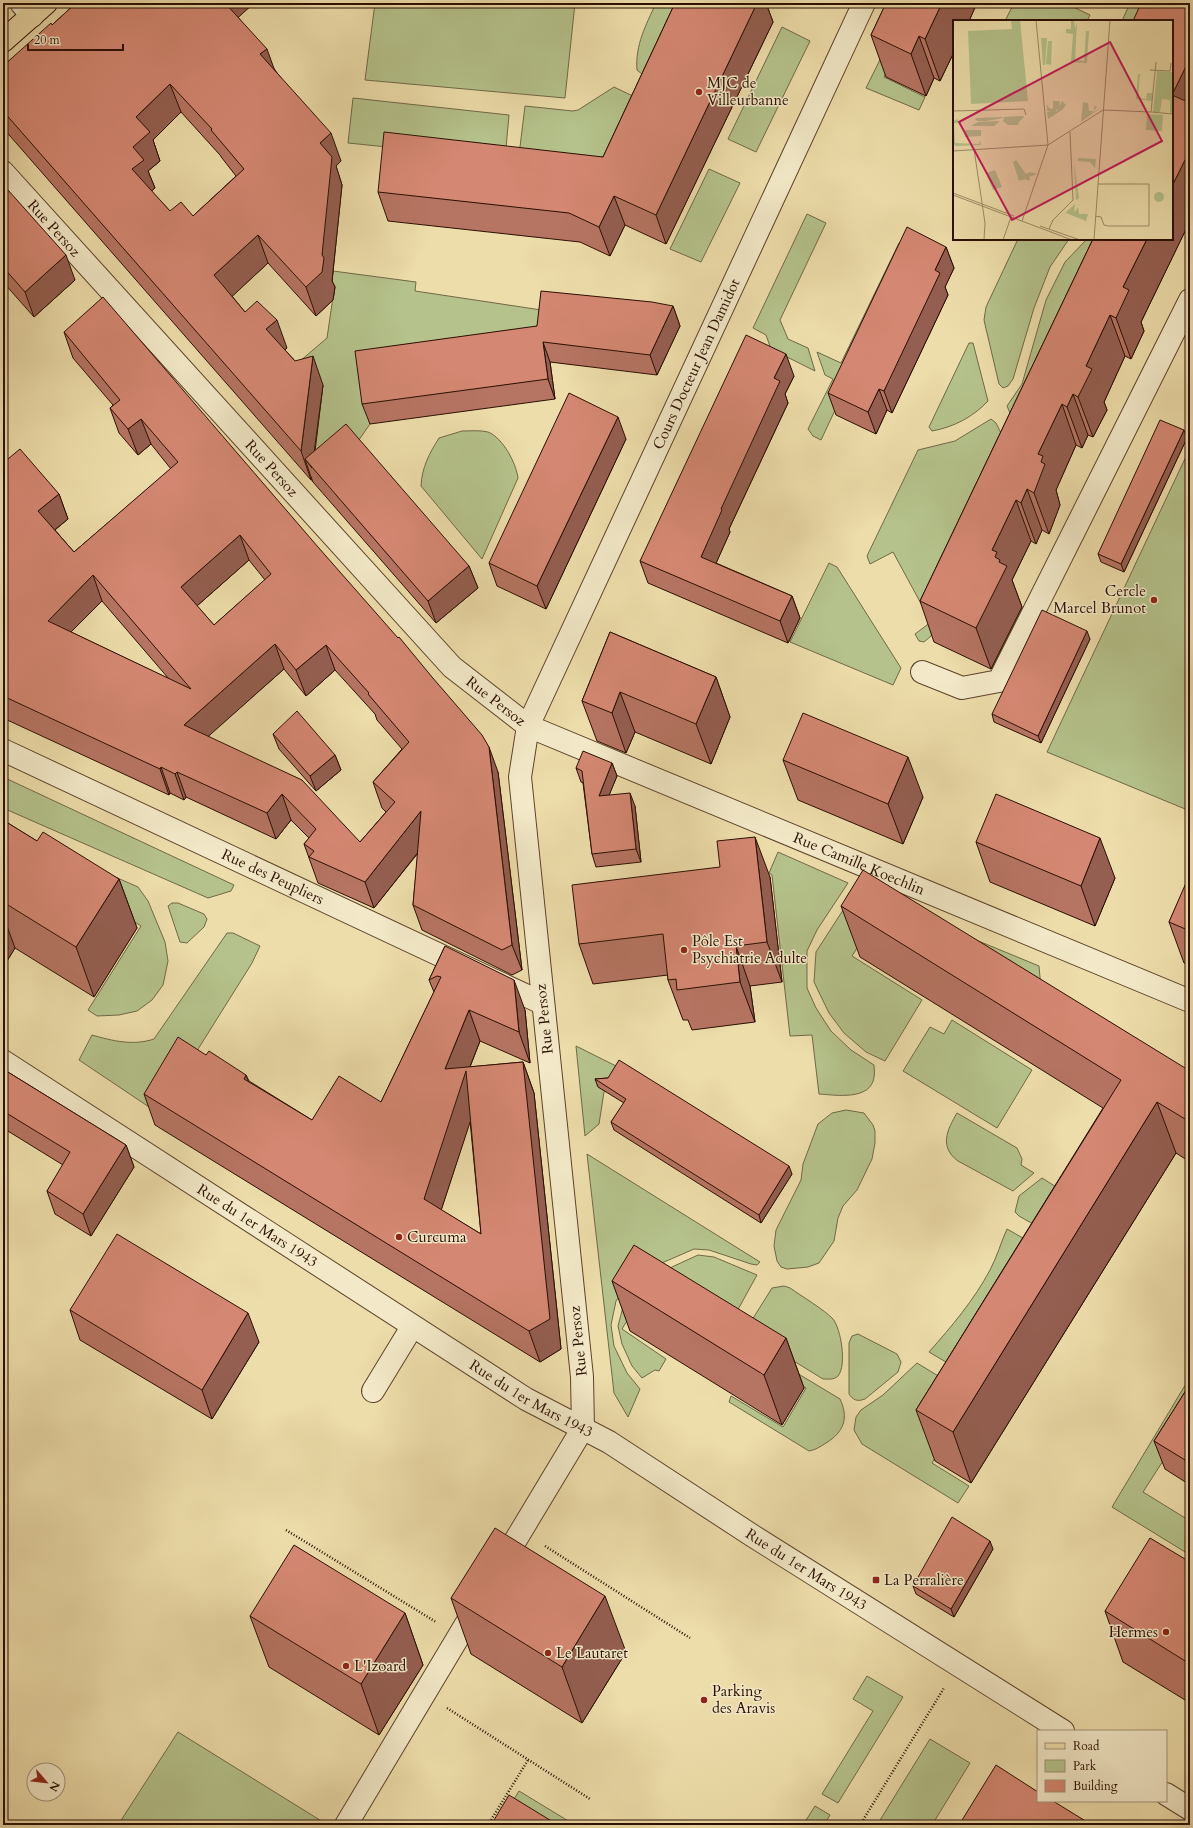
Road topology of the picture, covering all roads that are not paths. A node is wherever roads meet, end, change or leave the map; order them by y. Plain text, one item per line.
1 (863, 3) edge
2 (33, 7) edge
3 (3, 41) edge
4 (3, 172) edge
5 (1190, 300) edge
6 (922, 672) dead end
7 (528, 726) junction
8 (3, 750) edge
9 (1190, 1001) edge
10 (542, 1003) junction
11 (3, 1062) edge
12 (412, 1327) junction
13 (373, 1391) dead end
14 (583, 1428) junction
15 (1061, 1730) edge
16 (1167, 1795) edge
17 (1190, 1809) edge
18 (346, 1825) edge

1 - 7 street, Cours Docteur Jean Damidot
2 - 3 main road
4 - 7 street, Rue Persoz
5 - 6 street
7 - 9 street, Rue Camille Koechlin
7 - 10 street, Rue Persoz
8 - 10 street, Rue des Peupliers
10 - 14 street, Rue Persoz
11 - 12 street, Rue du 1er Mars 1943
12 - 13 street
12 - 14 street, Rue du 1er Mars 1943
14 - 15 street, Rue du 1er Mars 1943
14 - 18 street
16 - 17 street

